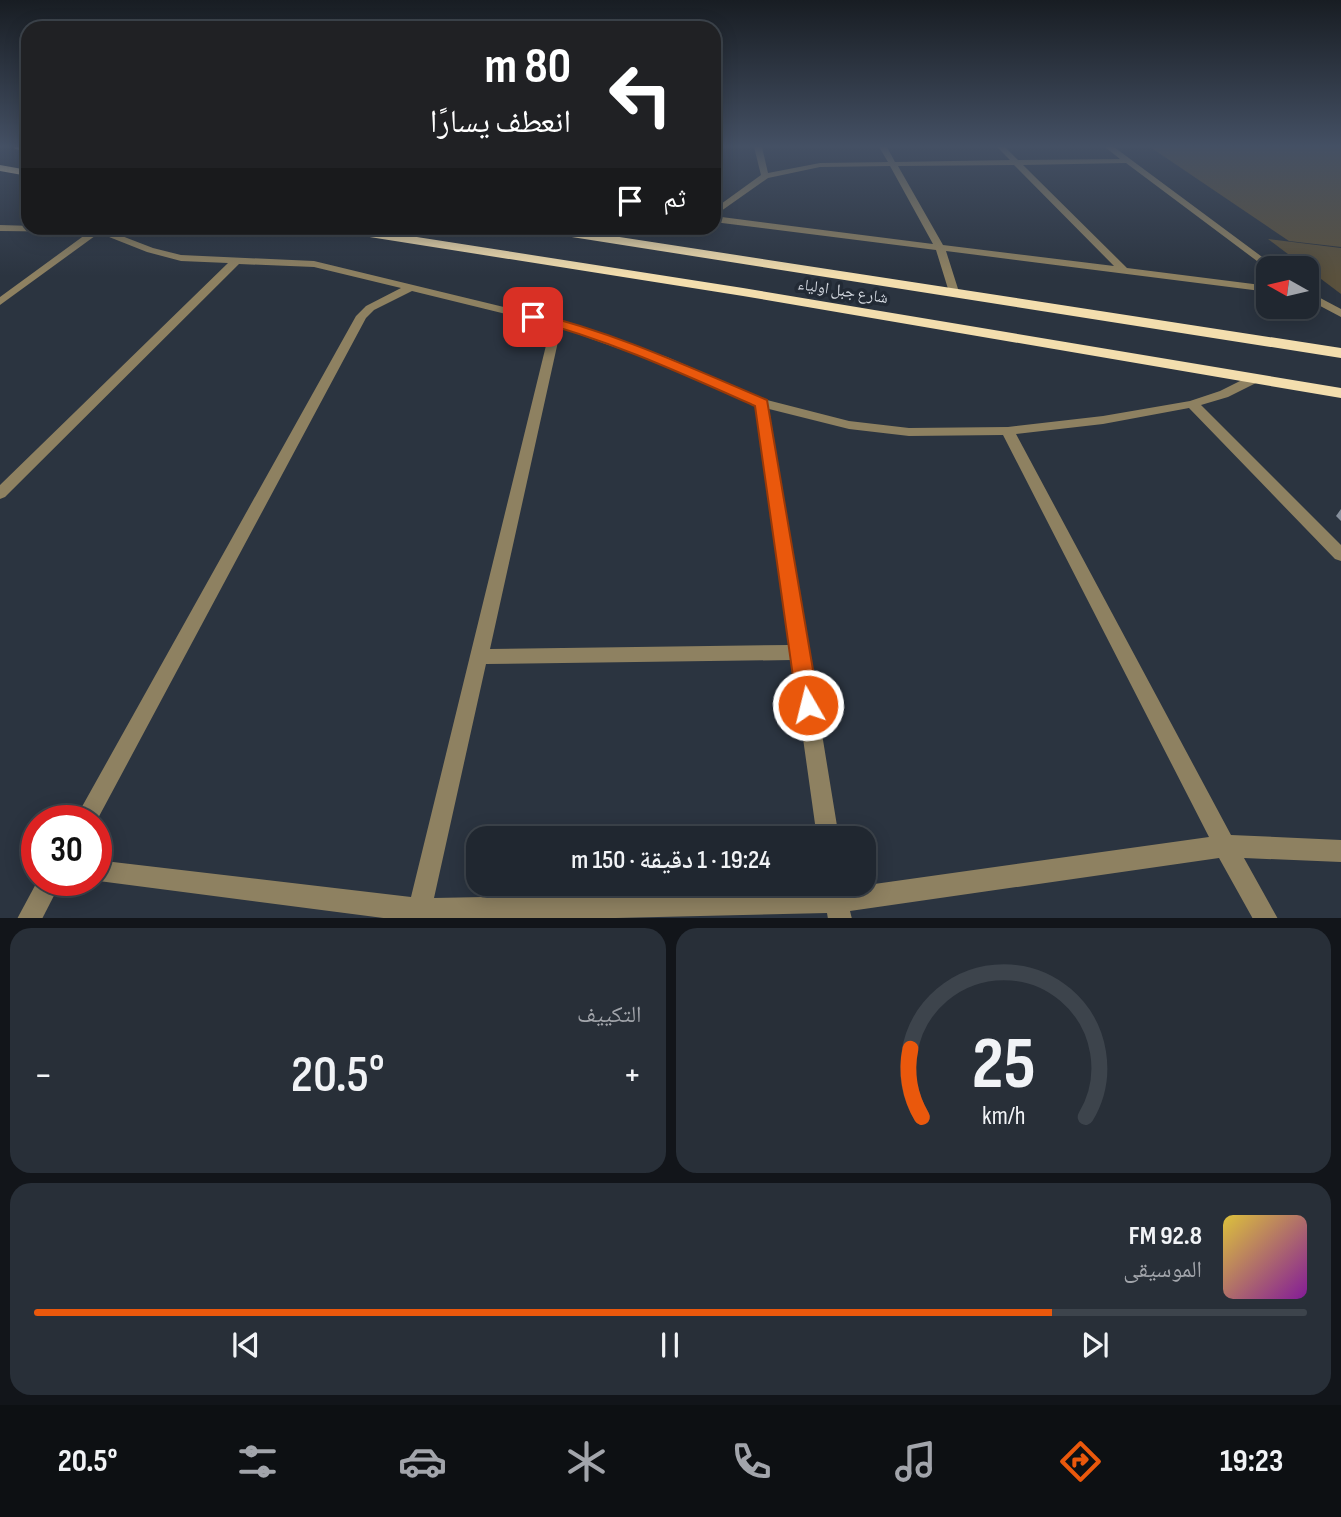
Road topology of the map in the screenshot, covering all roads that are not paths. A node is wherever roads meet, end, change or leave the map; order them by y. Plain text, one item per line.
1 (746, 190) edge
2 (907, 190) edge
3 (1043, 190) edge
4 (1167, 190) edge
5 (721, 208) edge
6 (721, 220) edge
7 (0, 228) edge
8 (21, 228) edge
9 (89, 235) edge
10 (112, 235) edge
11 (380, 235) edge
12 (598, 235) edge
13 (940, 250) junction
14 (1256, 256) edge
15 (236, 261) junction
16 (1124, 271) junction
17 (1256, 287) edge
18 (410, 288) junction
19 (954, 292) junction
20 (0, 302) edge
21 (1320, 303) edge
22 (1324, 306) junction
23 (1341, 314) edge
24 (557, 323) junction
25 (1341, 324) edge
26 (1339, 351) edge
27 (1254, 379) junction
28 (1335, 394) edge
29 (762, 403) junction
30 (1192, 404) junction
31 (1009, 431) junction
32 (0, 494) edge
33 (1341, 555) edge
34 (800, 652) junction
35 (478, 657) junction
36 (94, 805) edge
37 (826, 826) edge
38 (1225, 846) junction
39 (1341, 851) edge
40 (112, 873) edge
41 (42, 896) edge
42 (837, 901) edge
43 (418, 914) edge
44 (30, 918) edge
45 (1265, 918) edge

1 - 5 street
2 - 13 street
3 - 16 street
4 - 14 street
6 - 13 street
7 - 8 street
9 - 20 street
10 - 15 street
11 - 27 highway, شارع جبل اولياء
12 - 19 highway, شارع جبل اولياء
13 - 16 street
13 - 19 street
15 - 18 street
15 - 32 street
16 - 17 street
18 - 24 street
18 - 36 street
19 - 26 highway, شارع جبل اولياء
21 - 22 street
22 - 23 street
22 - 25 street
24 - 29 street
24 - 35 street
27 - 28 highway, شارع جبل اولياء
27 - 30 street
29 - 31 street
29 - 34 street
30 - 31 street
30 - 33 street
31 - 38 street
34 - 35 street
34 - 37 street
35 - 43 street
38 - 39 street
38 - 42 street
38 - 45 street
40 - 43 street
41 - 44 street
42 - 43 street

